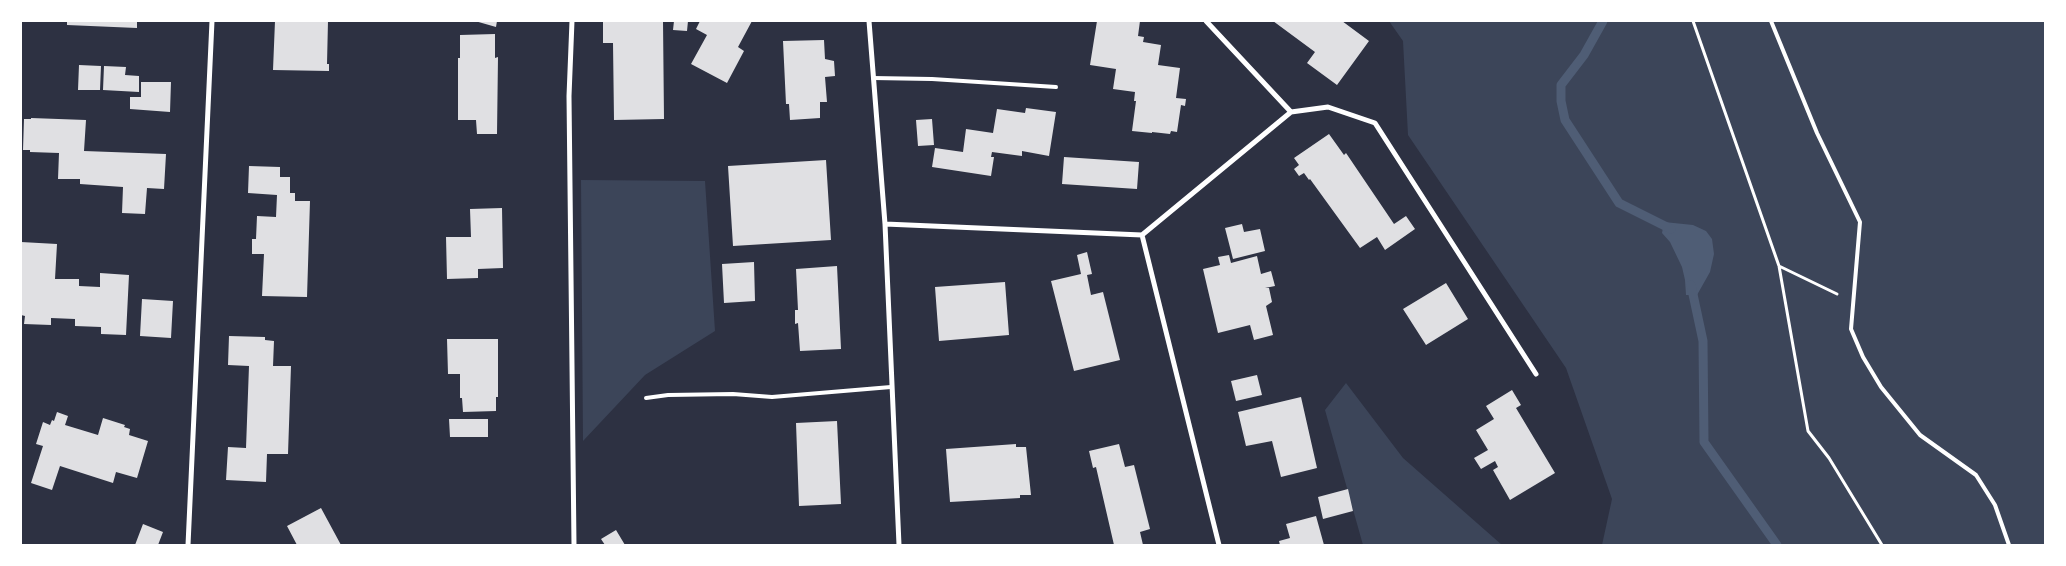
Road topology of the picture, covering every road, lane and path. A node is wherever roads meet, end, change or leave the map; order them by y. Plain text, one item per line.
1 (212, 21) edge
2 (572, 21) edge
3 (869, 21) edge
4 (1206, 21) edge
5 (1693, 21) edge
6 (1771, 21) edge
7 (873, 78) junction
8 (1056, 87) dead end
9 (1292, 112) junction
10 (885, 224) junction
11 (1142, 235) junction
12 (1779, 266) junction
13 (1853, 302) junction
14 (1536, 374) dead end
15 (891, 386) junction
16 (646, 398) dead end
17 (188, 545) edge
18 (574, 545) edge
19 (899, 545) edge
20 (1219, 545) edge
21 (1882, 545) edge
22 (2009, 545) edge

1 - 17 street
2 - 18 street
3 - 7 street
4 - 9 street
5 - 12 path
6 - 13 lane
7 - 8 lane
7 - 10 street
9 - 11 street
9 - 14 street
10 - 11 street
10 - 15 street
11 - 20 street
12 - 13 path
12 - 21 path
13 - 22 lane
15 - 16 lane
15 - 19 street

